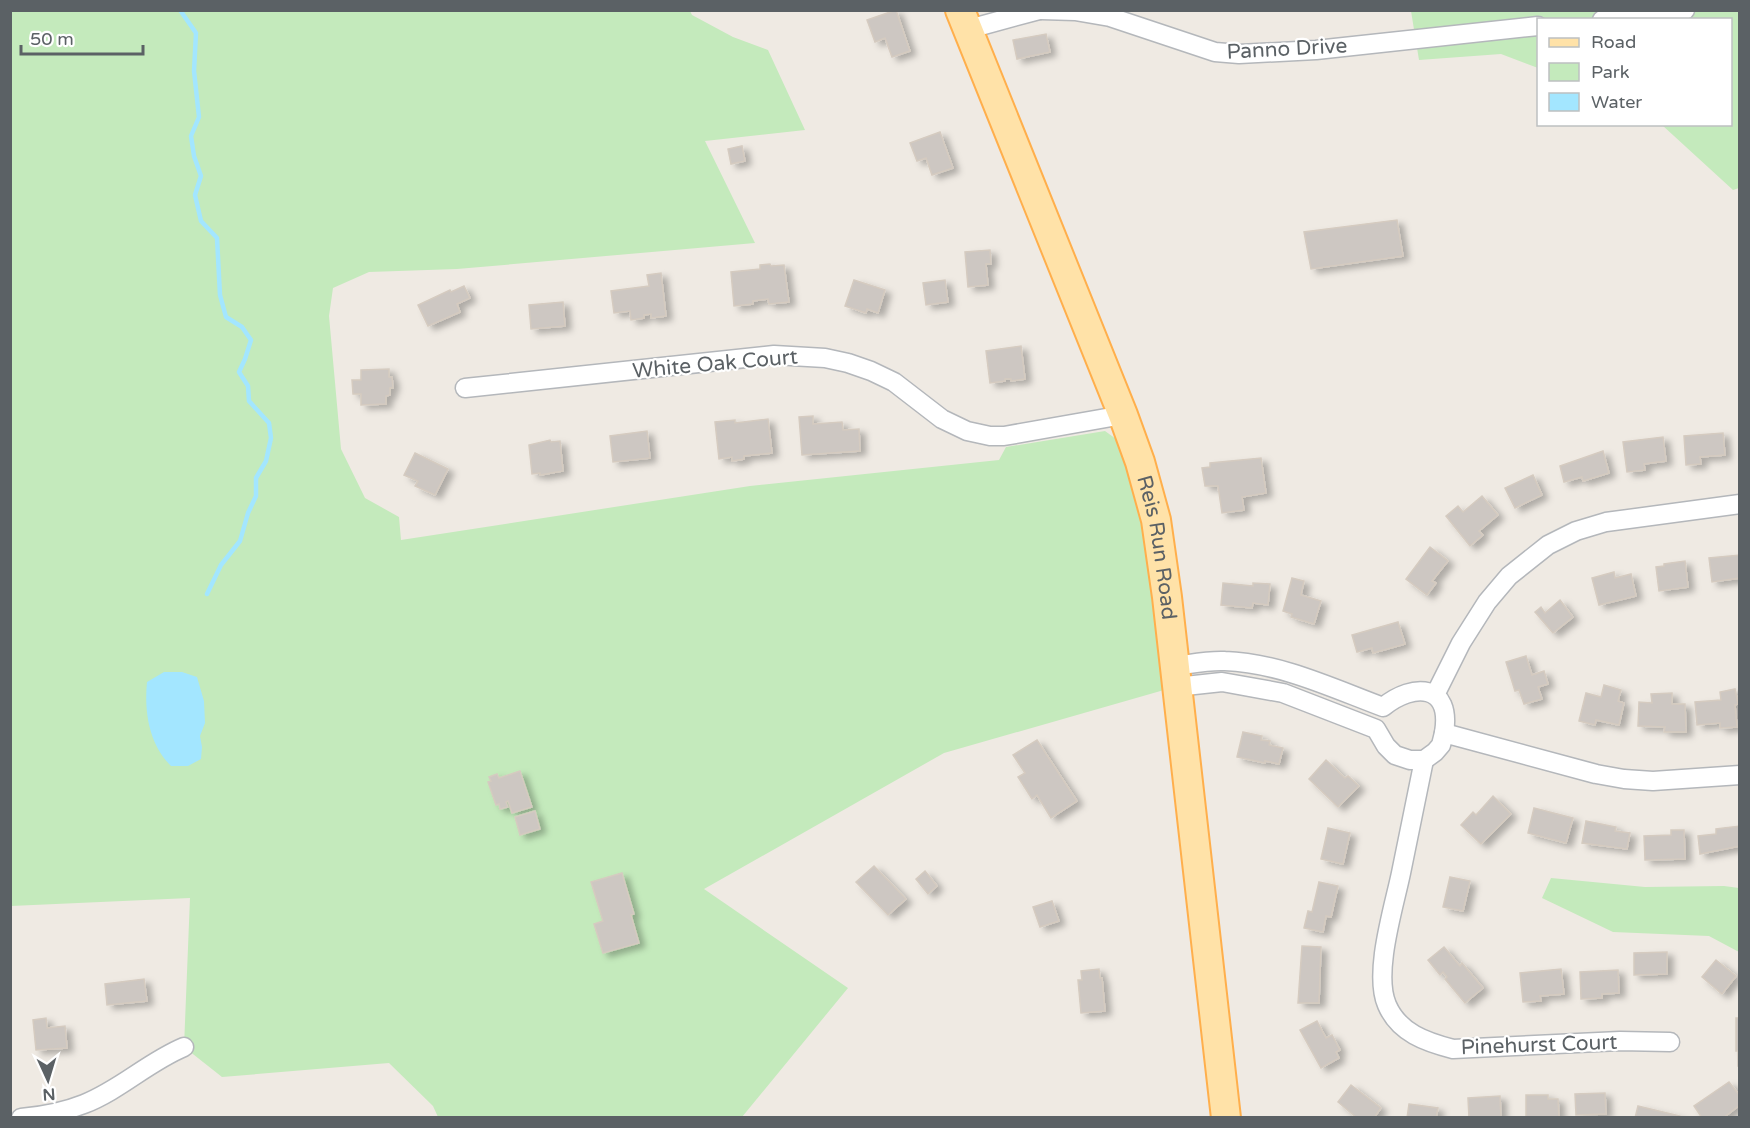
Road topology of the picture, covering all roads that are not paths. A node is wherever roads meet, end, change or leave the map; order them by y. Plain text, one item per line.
1 (1040, 10) edge
2 (1685, 10) edge
3 (1626, 18) edge
4 (964, 20) edge
5 (1537, 26) edge
6 (465, 388) dead end
7 (1123, 415) junction
8 (1740, 504) edge
9 (1176, 676) junction
10 (1435, 695) junction
11 (1383, 707) junction
12 (1376, 729) junction
13 (1444, 733) junction
14 (1424, 760) junction
15 (1740, 775) edge
16 (1670, 1042) dead end
17 (184, 1047) dead end
18 (21, 1118) edge
19 (1226, 1118) edge

1 - 4 street, Panno Drive
1 - 5 street, Panno Drive
2 - 3 street
4 - 7 main road, Reis Run Road
6 - 7 street, White Oak Court
7 - 9 main road, Reis Run Road
8 - 10 street
9 - 11 street
9 - 12 street
9 - 19 main road, Reis Run Road
10 - 11 street
10 - 13 street
11 - 12 street
12 - 14 street
13 - 14 street
13 - 15 street
14 - 16 street, Pinehurst Court
17 - 18 street

